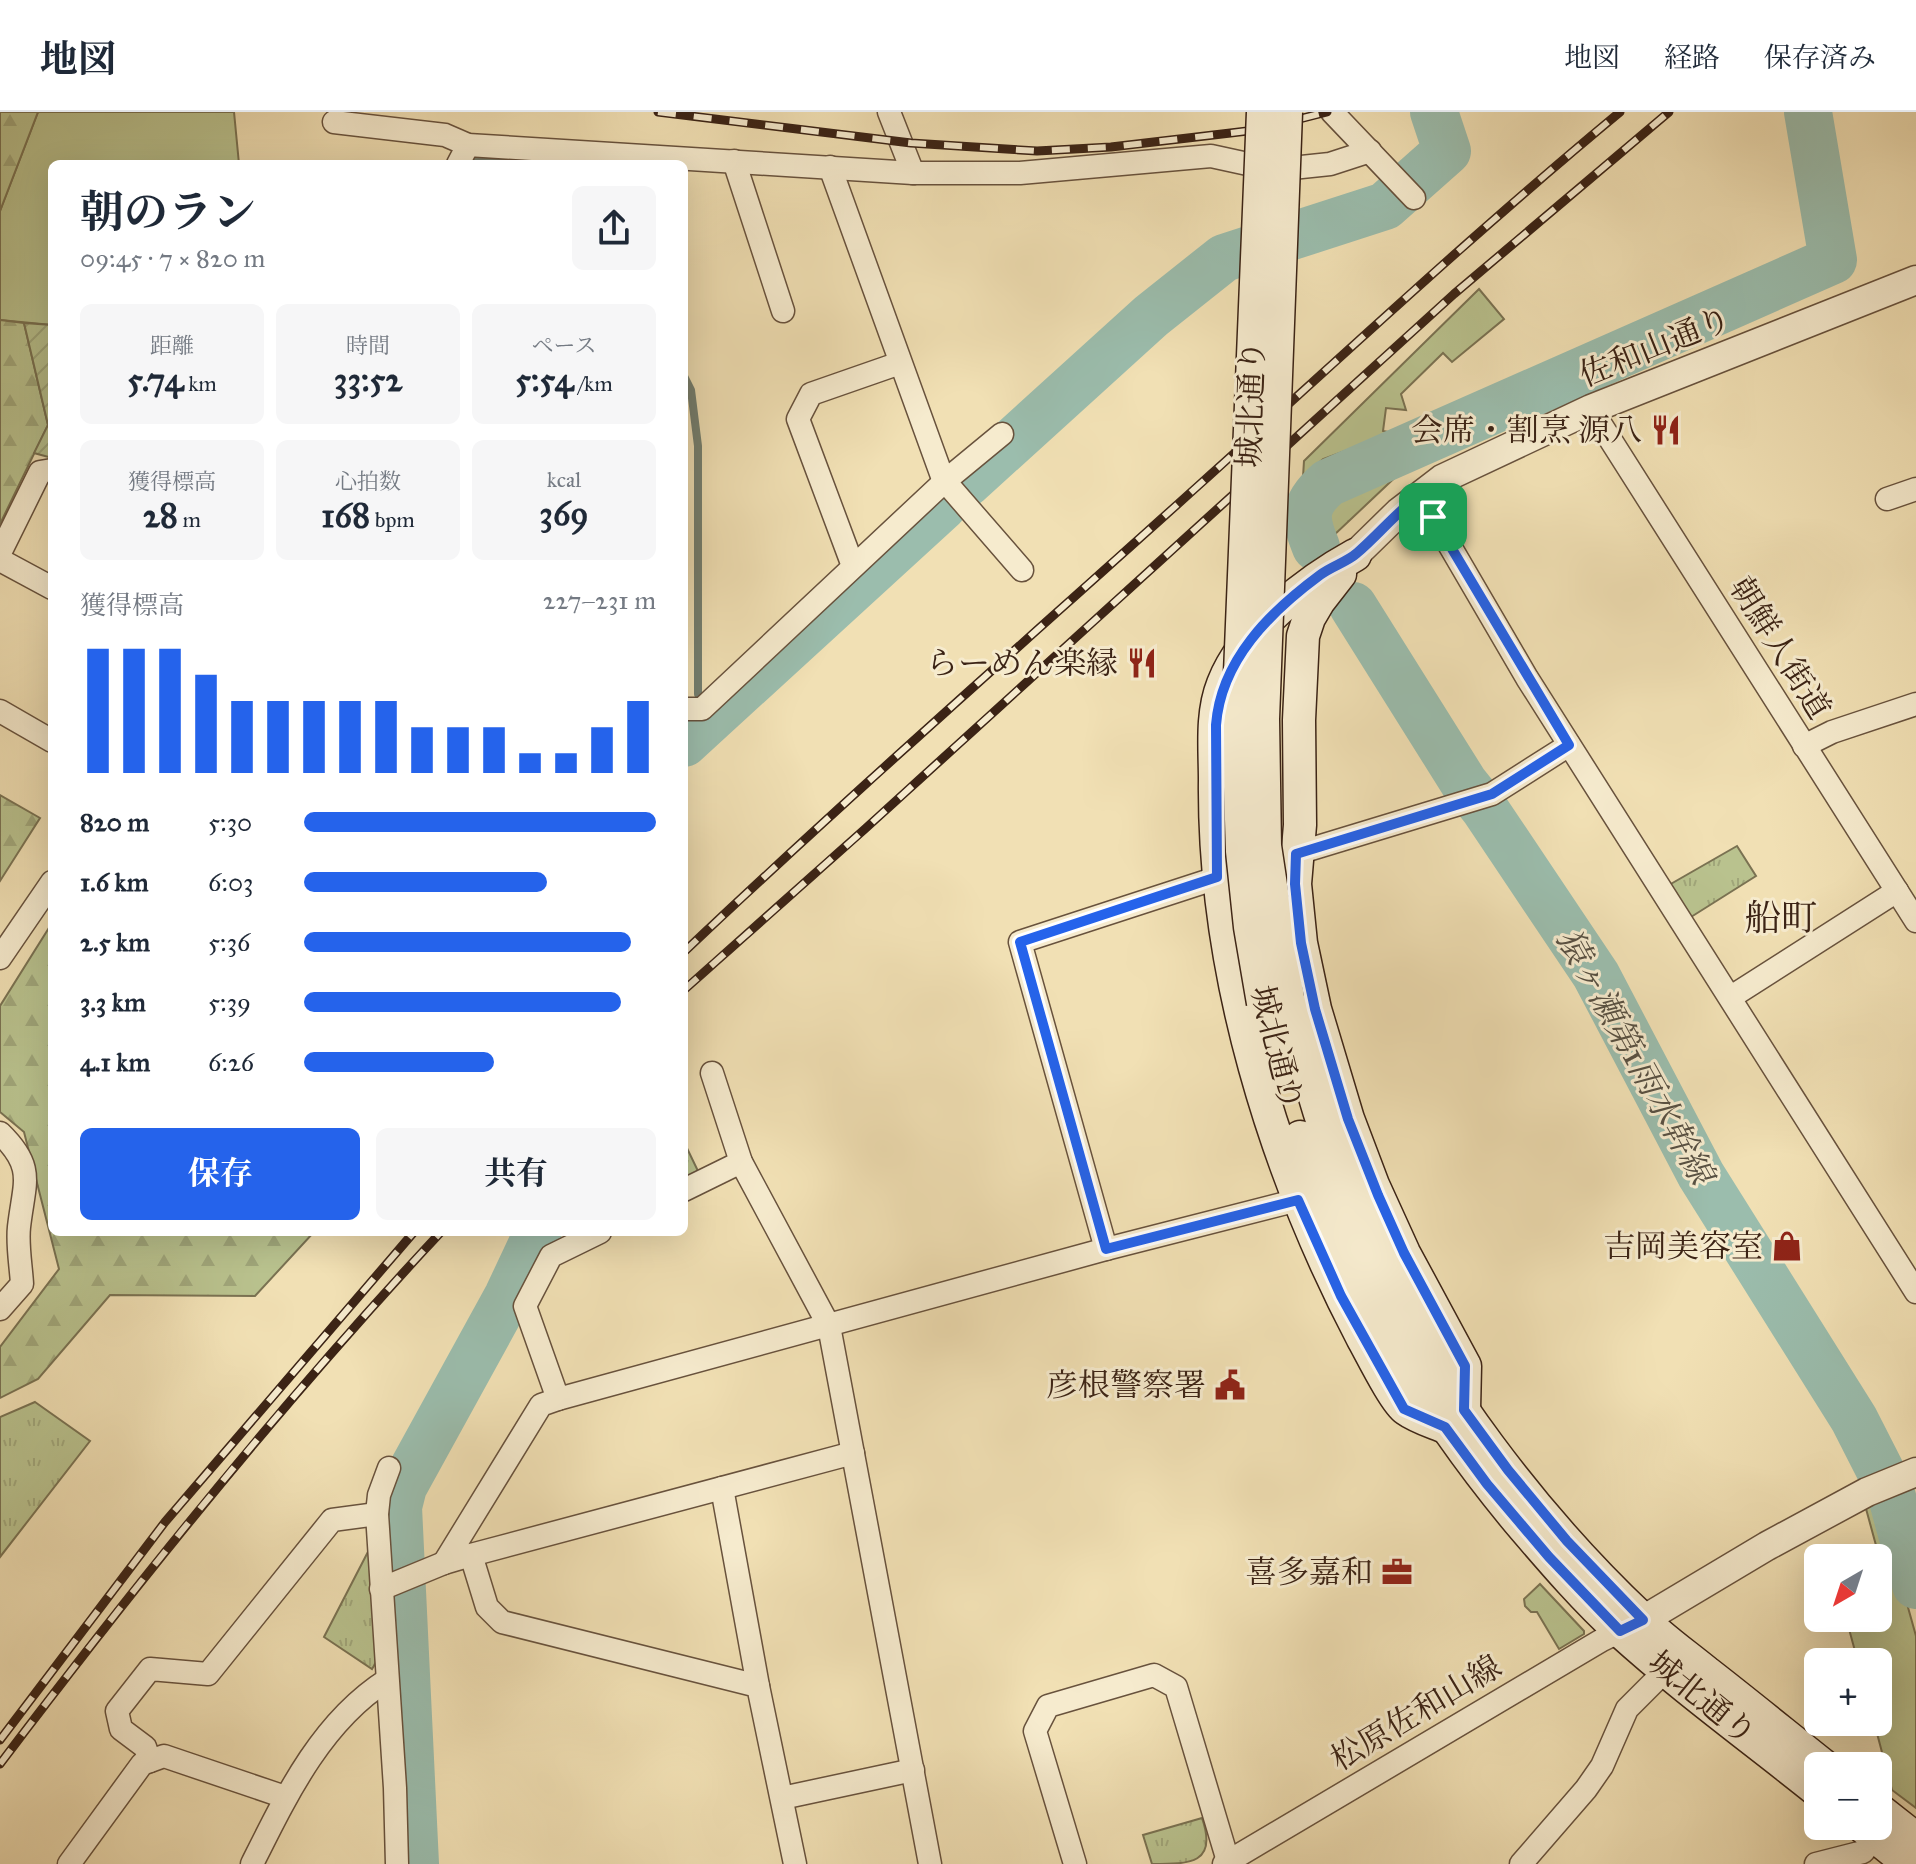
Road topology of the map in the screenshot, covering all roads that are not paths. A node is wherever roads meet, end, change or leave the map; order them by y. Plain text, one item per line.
1 (889, 112) edge
2 (1263, 112) edge
3 (1286, 112) edge
4 (1332, 112) edge
5 (334, 122) dead end
6 (1370, 151) junction
7 (463, 154) edge
8 (734, 161) junction
9 (830, 167) junction
10 (913, 173) junction
11 (1413, 196) dead end
12 (1916, 280) edge
13 (783, 311) dead end
14 (900, 363) junction
15 (1591, 409) junction
16 (1002, 434) dead end
17 (48, 471) edge
18 (945, 481) junction
19 (1916, 489) edge
20 (1415, 499) junction
21 (1887, 499) dead end
22 (0, 553) edge
23 (1355, 555) junction
24 (0, 560) edge
25 (853, 566) junction
26 (1022, 570) dead end
27 (48, 586) edge
28 (1916, 704) edge
29 (688, 709) edge
30 (0, 711) edge
31 (48, 739) edge
32 (1569, 745) junction
33 (1804, 746) junction
34 (1296, 854) junction
35 (1217, 877) junction
36 (48, 888) edge
37 (1897, 891) junction
38 (1916, 921) edge
39 (0, 958) edge
40 (1731, 997) junction
41 (1276, 1000) junction
42 (712, 1073) dead end
43 (0, 1133) edge
44 (741, 1162) junction
45 (688, 1188) edge
46 (1298, 1200) junction
47 (592, 1236) edge
48 (1106, 1249) junction
49 (1916, 1292) edge
50 (0, 1309) edge
51 (829, 1326) junction
52 (558, 1399) junction
53 (1454, 1419) junction
54 (853, 1453) junction
55 (389, 1468) dead end
56 (1907, 1475) edge
57 (722, 1488) junction
58 (377, 1514) junction
59 (471, 1555) junction
60 (444, 1563) junction
61 (394, 1584) junction
62 (1631, 1625) junction
63 (1666, 1670) junction
64 (387, 1680) junction
65 (758, 1686) junction
66 (1805, 1752) edge
67 (150, 1761) junction
68 (913, 1770) junction
69 (1804, 1780) edge
70 (285, 1797) junction
71 (782, 1798) junction
72 (1892, 1831) edge
73 (1916, 1839) edge
74 (1867, 1840) edge
75 (1887, 1840) edge
76 (1226, 1862) edge
77 (69, 1864) edge
78 (252, 1864) edge
79 (397, 1864) edge
80 (795, 1864) edge
81 (930, 1864) edge
82 (1075, 1864) edge
83 (1521, 1864) edge
84 (1816, 1864) edge
85 (1909, 1864) edge

1 - 10 street
2 - 41 main road, 城北通り, bridge
3 - 41 main road, 城北通り, bridge
4 - 6 street
5 - 7 street
6 - 10 street
6 - 11 street
7 - 8 street
8 - 9 street
8 - 13 street
9 - 10 street
9 - 14 street
12 - 15 street, 佐和山通り
14 - 18 street
14 - 25 street
15 - 20 street, 佐和山通り
15 - 33 street, 朝鮮人街道
16 - 18 street
17 - 22 street
18 - 25 street
18 - 26 street
19 - 21 street
20 - 23 street, 佐和山通り
20 - 32 street
23 - 34 main road
23 - 35 main road
24 - 27 street
25 - 29 street
28 - 33 street
30 - 31 street
32 - 34 street
32 - 40 street
33 - 37 street, 朝鮮人街道
34 - 35 street
34 - 53 main road
35 - 46 main road
35 - 48 street
36 - 39 street
37 - 38 street, 朝鮮人街道
37 - 40 street
40 - 49 street
41 - 53 main road, 城北通り
42 - 44 street
43 - 50 street
44 - 45 street
44 - 51 street
46 - 48 street
46 - 53 main road
47 - 52 street
48 - 51 street
51 - 52 street
51 - 54 street
52 - 60 street
53 - 62 main road, 城北通り
54 - 57 street
54 - 68 street
55 - 58 street
56 - 62 street
57 - 59 street
57 - 65 street
58 - 61 street
58 - 67 street
59 - 60 street
59 - 65 street
60 - 61 street
61 - 64 street
62 - 63 main road, 城北通り
62 - 66 main road, 城北通り
62 - 76 street, 松原佐和山線
63 - 69 main road, 城北通り
63 - 83 street
64 - 70 street
64 - 79 street
65 - 71 street
67 - 70 street
67 - 77 street
68 - 71 street
68 - 81 street
70 - 78 street
71 - 80 street
72 - 73 main road
74 - 84 street
75 - 85 main road
76 - 82 street

